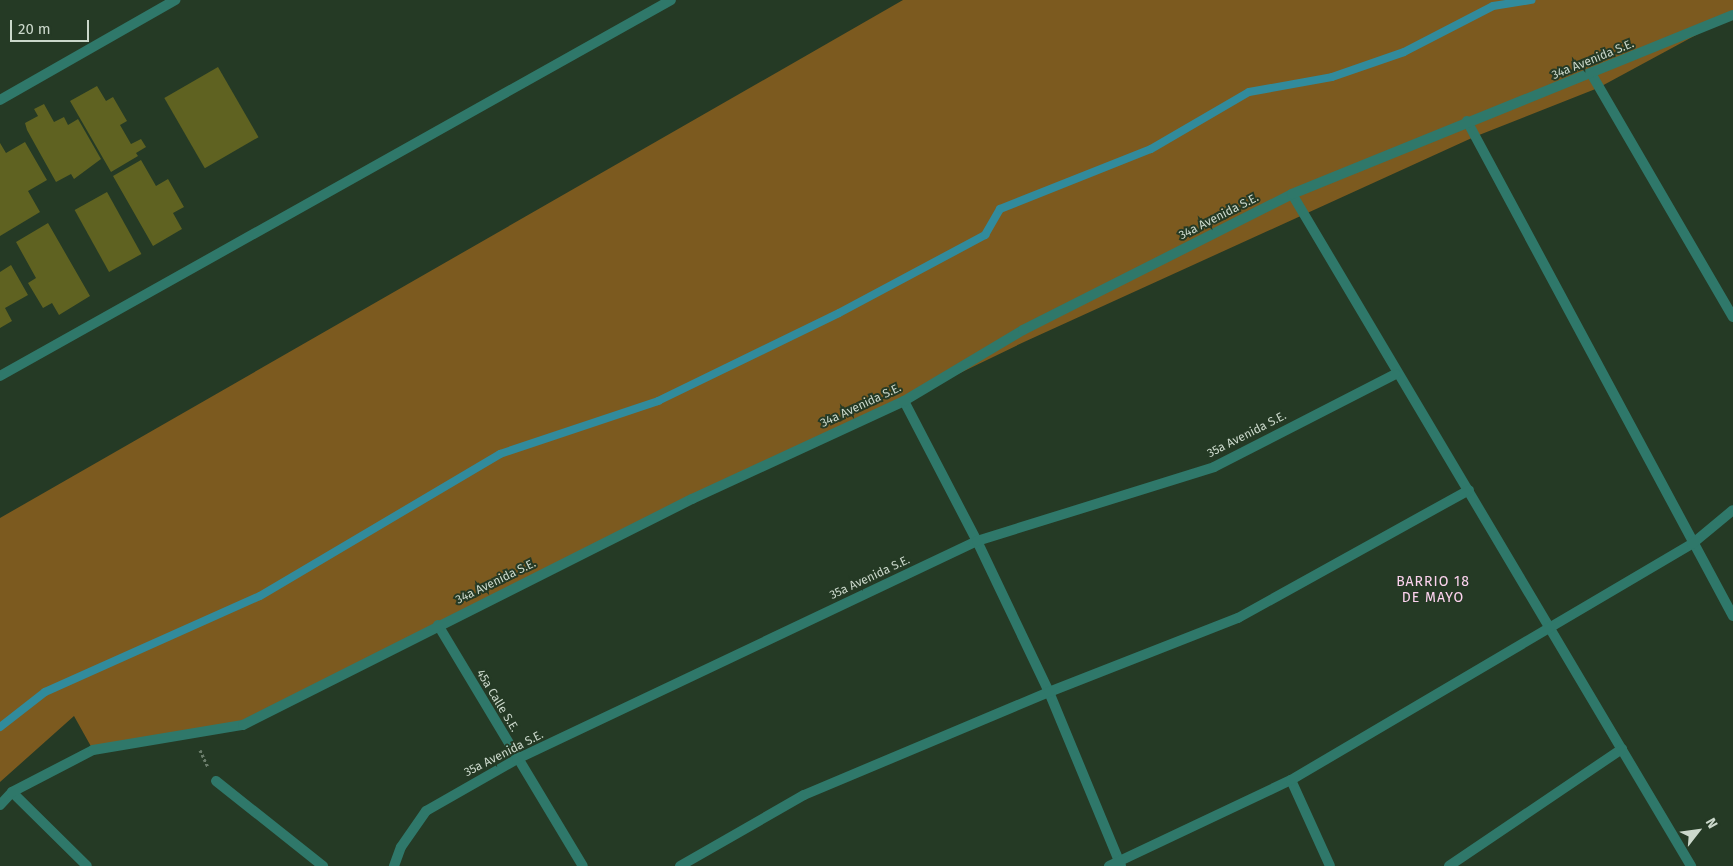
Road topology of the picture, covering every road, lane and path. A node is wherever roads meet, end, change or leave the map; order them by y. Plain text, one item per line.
1 (175, 0) edge
2 (671, 0) edge
3 (1733, 16) edge
4 (1592, 75) junction
5 (0, 100) edge
6 (1467, 121) junction
7 (1292, 194) junction
8 (1733, 317) edge
9 (1396, 374) junction
10 (0, 376) edge
11 (904, 401) junction
12 (1469, 490) junction
13 (1733, 510) edge
14 (977, 541) junction
15 (1692, 544) junction
16 (1733, 616) edge
17 (438, 625) junction
18 (1551, 626) junction
19 (1049, 692) junction
20 (192, 734) junction
21 (1622, 749) junction
22 (517, 759) junction
23 (1291, 780) junction
24 (216, 781) joint
25 (12, 792) junction
26 (0, 805) edge
27 (1120, 864) edge
28 (87, 866) edge
29 (323, 866) edge
30 (394, 866) edge
31 (583, 866) edge
32 (680, 866) edge
33 (1109, 866) edge
34 (1330, 866) edge
35 (1449, 866) edge
36 (1691, 866) edge

1 - 5 street
2 - 10 street
3 - 4 street, 34a Avenida S.E.
4 - 6 street, 34a Avenida S.E.
4 - 8 street
6 - 7 street, 34a Avenida S.E.
6 - 15 street
7 - 9 street
7 - 11 street, 34a Avenida S.E.
9 - 12 street
9 - 14 street, 35a Avenida S.E.
11 - 14 street
11 - 17 street, 34a Avenida S.E.
12 - 18 street
12 - 19 street
13 - 15 street
14 - 19 street
14 - 22 street, 35a Avenida S.E.
15 - 16 street
15 - 18 street
17 - 20 street, 34a Avenida S.E.
17 - 22 street, 45a Calle S.E.
18 - 21 street
18 - 23 street
19 - 27 street
19 - 32 street
20 - 24 path
20 - 25 street, 34a Avenida S.E.
21 - 35 street
21 - 36 street
22 - 30 street, 35a Avenida S.E.
22 - 31 street, 45a Calle S.E.
23 - 27 street
23 - 34 street
24 - 29 street
25 - 26 street, 34a Avenida S.E.
25 - 28 street
27 - 33 street

